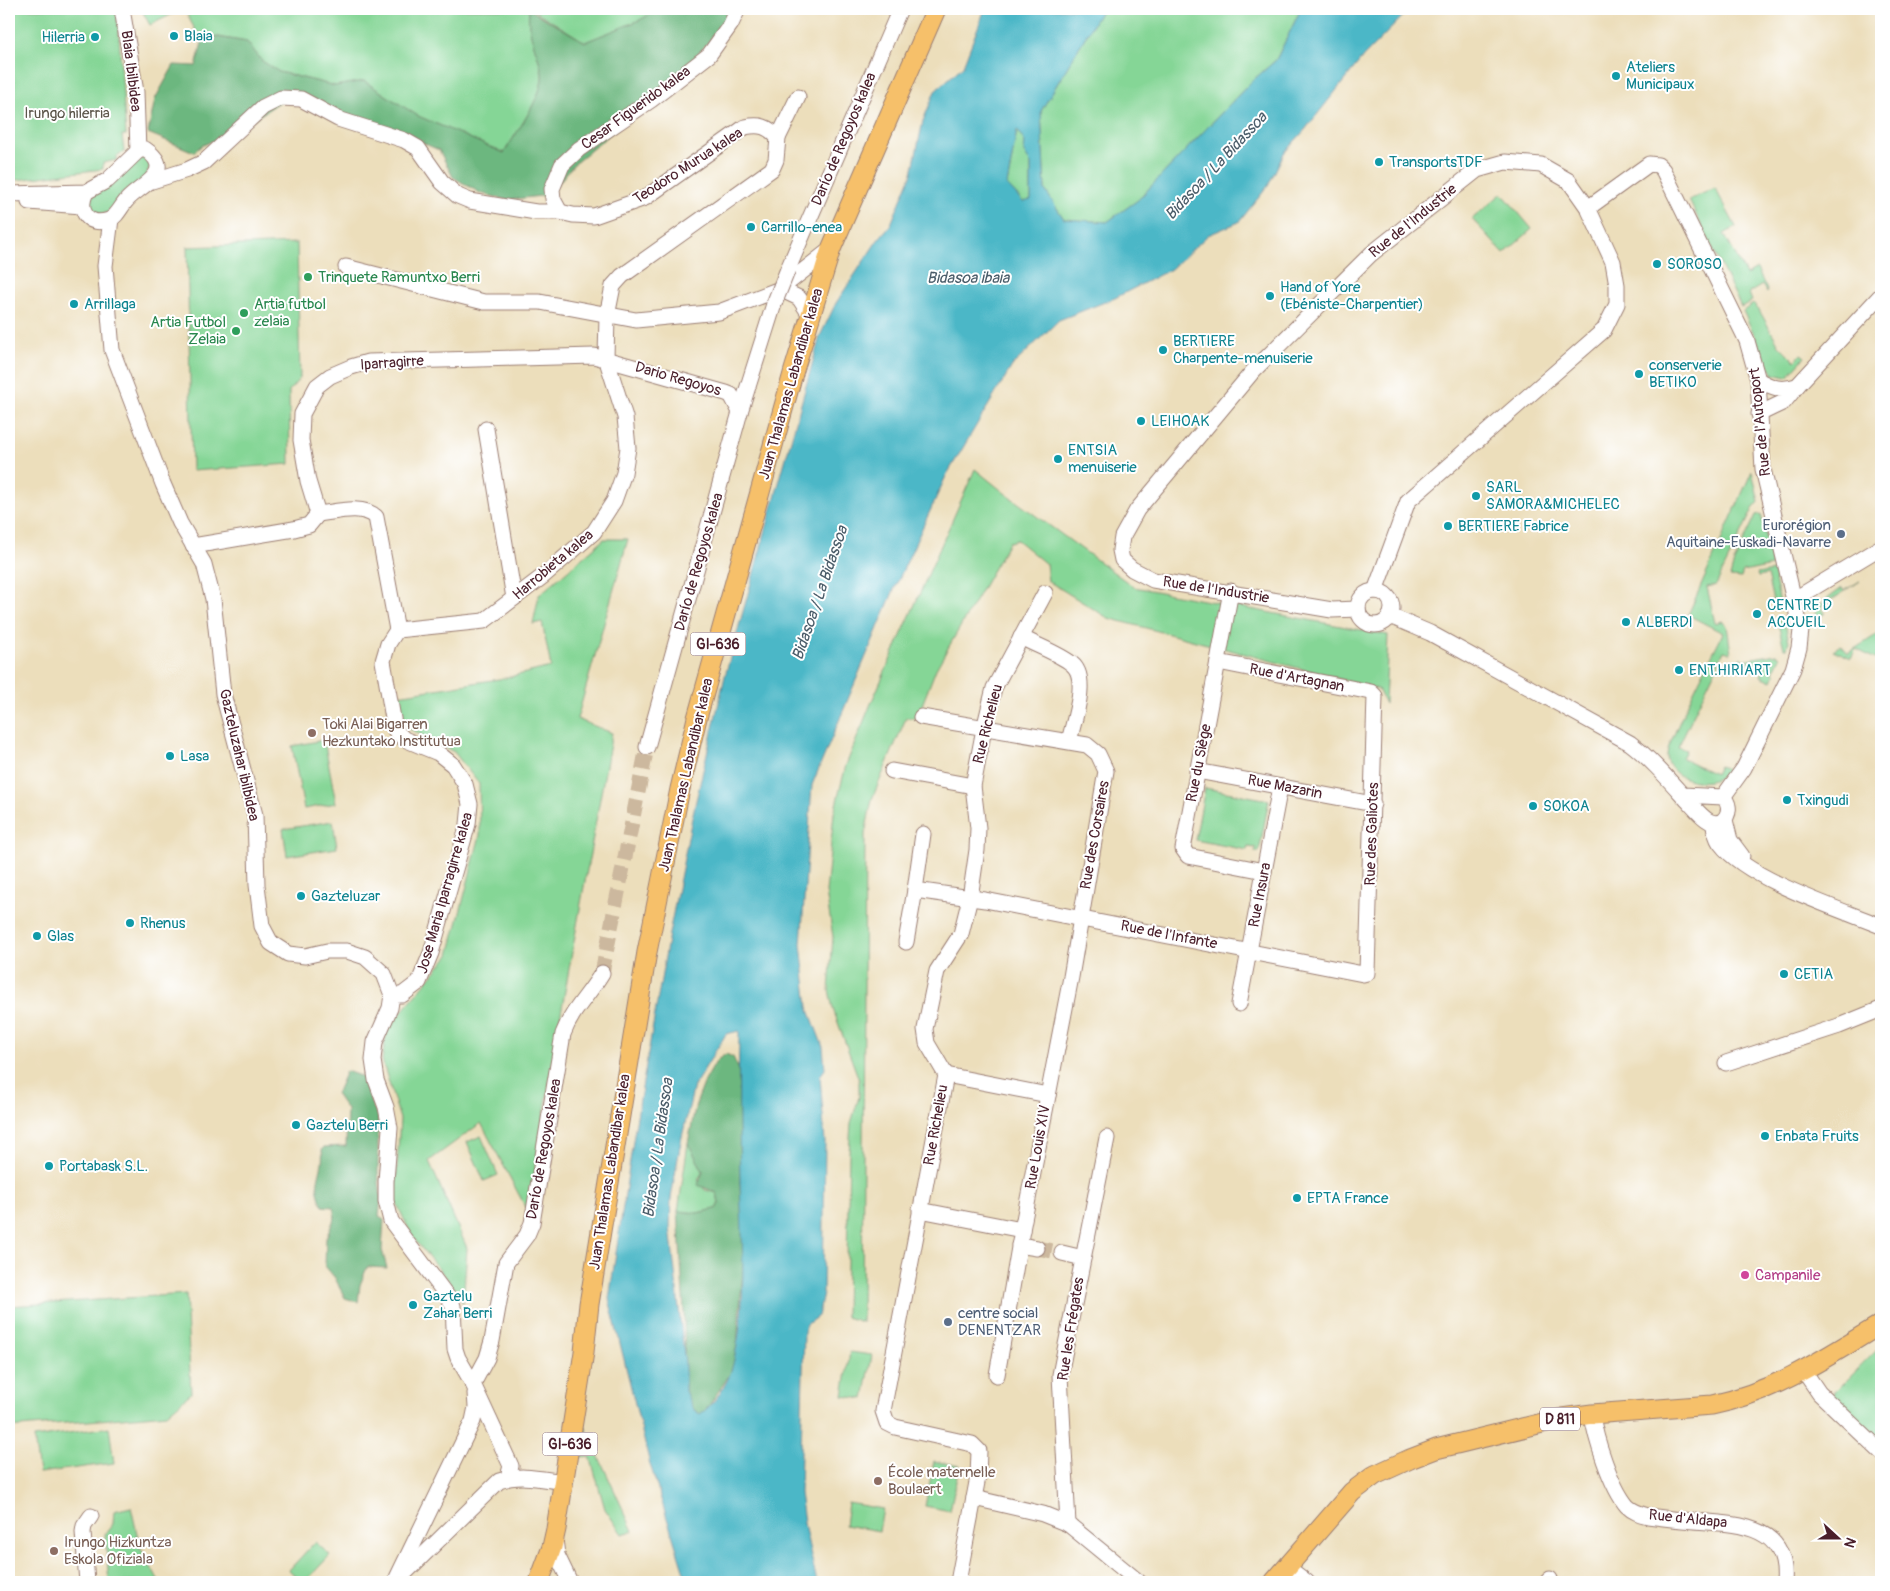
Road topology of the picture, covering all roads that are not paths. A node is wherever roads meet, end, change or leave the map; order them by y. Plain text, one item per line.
1 (122, 9) edge
2 (738, 9) edge
3 (900, 9) edge
4 (936, 9) edge
5 (798, 97) dead end
6 (778, 138) junction
7 (146, 152) junction
8 (187, 170) junction
9 (152, 181) junction
10 (9, 194) edge
11 (84, 199) junction
12 (9, 201) edge
13 (1588, 208) junction
14 (560, 212) junction
15 (104, 221) junction
16 (831, 249) junction
17 (346, 267) dead end
18 (780, 289) junction
19 (1881, 295) edge
20 (810, 315) junction
21 (607, 316) junction
22 (606, 358) junction
23 (751, 377) junction
24 (1758, 380) junction
25 (1797, 386) junction
26 (731, 395) junction
27 (740, 412) junction
28 (1759, 414) junction
29 (486, 428) dead end
30 (318, 514) junction
31 (193, 546) junction
32 (1881, 547) edge
33 (1231, 591) junction
34 (1375, 591) junction
35 (1045, 593) dead end
36 (514, 598) junction
37 (1795, 599) junction
38 (1358, 610) junction
39 (1390, 616) junction
40 (397, 630) junction
41 (1021, 637) junction
42 (1218, 662) junction
43 (1375, 696) joint
44 (921, 717) dead end
45 (984, 729) junction
46 (1069, 741) junction
47 (647, 747) tunnel mouth
48 (1197, 771) junction
49 (892, 772) dead end
50 (973, 786) junction
51 (1280, 787) junction
52 (1683, 795) junction
53 (1705, 798) junction
54 (1723, 798) junction
55 (1373, 804) junction
56 (1713, 819) junction
57 (923, 834) dead end
58 (1264, 871) junction
59 (915, 890) junction
60 (970, 898) junction
61 (1081, 919) junction
62 (1881, 926) edge
63 (906, 942) dead end
64 (1250, 950) junction
65 (602, 973) tunnel mouth
66 (1367, 973) joint
67 (392, 995) junction
68 (1239, 1004) dead end
69 (1881, 1009) edge
70 (1726, 1062) dead end
71 (946, 1076) junction
72 (1048, 1095) junction
73 (1107, 1138) dead end
74 (920, 1210) junction
75 (1021, 1238) junction
76 (1036, 1248) tunnel mouth
77 (1062, 1253) tunnel mouth
78 (1083, 1258) junction
79 (589, 1304) junction
80 (1881, 1324) edge
81 (1804, 1371) junction
82 (997, 1375) dead end
83 (473, 1384) junction
84 (1592, 1414) junction
85 (1881, 1452) edge
86 (508, 1477) junction
87 (557, 1481) junction
88 (974, 1498) junction
89 (91, 1516) dead end
90 (1068, 1524) junction
91 (554, 1538) junction
92 (1287, 1567) junction
93 (548, 1581) edge
94 (87, 1582) edge
95 (396, 1582) edge
96 (958, 1582) edge
97 (1138, 1582) edge
98 (1274, 1582) edge
99 (1307, 1582) edge
100 (1784, 1582) edge

1 - 7 street, Blaia Ibilbidea
2 - 14 street, Cesar Figuerido kalea
3 - 23 street, Darío de Regoyos kalea, bridge
4 - 16 main road, Juan Thalamas Labandibar kalea / GI-636
5 - 6 street
6 - 14 street, Teodoro Murua kalea
6 - 21 street
7 - 8 street
7 - 9 street, Blaia Ibilbidea
7 - 11 street
8 - 9 street, Teodoro Murua kalea
8 - 14 street, Teodoro Murua kalea
9 - 15 street, Teodoro Murua kalea
10 - 11 street
11 - 12 street
11 - 15 street
13 - 24 street, Rue de l'Autoport
13 - 33 street, Rue de l'Industrie
13 - 34 street, Rue de l'Industrie
15 - 31 street, Gazteluzahar ibilbidea
16 - 18 street
16 - 20 main road, Juan Thalamas Labandibar kalea / GI-636
17 - 21 street
18 - 20 street
18 - 21 street
19 - 25 street
20 - 79 main road, Juan Thalamas Labandibar kalea / GI-636
21 - 22 street, Harrobieta kalea
22 - 26 street, Dario Regoyos
22 - 30 street, Iparragirre
22 - 36 street, Harrobieta kalea
23 - 26 street
23 - 27 street, Darío de Regoyos kalea
24 - 25 street
24 - 28 street, Rue de l'Autoport
25 - 28 street
26 - 27 street, Dario Regoyos
27 - 47 street, Darío de Regoyos kalea
28 - 37 street, Rue de l'Autoport
29 - 36 street
30 - 31 street
30 - 40 street
31 - 67 street, Gazteluzahar ibilbidea
32 - 37 street
33 - 38 street, Rue de l'Industrie
33 - 42 street, Rue du Siège
34 - 38 street, Rue de l'Industrie
34 - 39 street
35 - 41 street, Rue Richelieu
36 - 40 street, Harrobieta kalea
37 - 54 street, Rue de l'Autoport
38 - 39 street
39 - 52 street
40 - 67 street, Jose Maria Iparragirre kalea
41 - 45 street, Rue Richelieu
41 - 46 street
42 - 43 street, Rue d'Artagnan
42 - 48 street, Rue du Siège
43 - 55 street, Rue des Galiotes
44 - 45 street, Rue des Corsaires
45 - 46 street, Rue des Corsaires
45 - 50 street, Rue Richelieu
46 - 61 street, Rue des Corsaires
48 - 51 street, Rue Mazarin
48 - 58 street, Rue du Siège
49 - 50 street
50 - 60 street, Rue Richelieu
51 - 55 street, Rue Mazarin
51 - 58 street, Rue Insura
52 - 53 street
52 - 56 street
53 - 54 street
53 - 56 street
54 - 56 street
55 - 66 street, Rue des Galiotes
56 - 62 street
57 - 59 street
58 - 64 street, Rue Insura
59 - 60 street, Rue de l'Infante
59 - 63 street
60 - 61 street, Rue de l'Infante
60 - 71 street, Rue Richelieu
61 - 64 street, Rue de l'Infante
61 - 72 street, Rue Louis XIV
64 - 66 street, Rue de l'Infante
64 - 68 street, Rue Insura
65 - 83 street, Darío de Regoyos kalea
67 - 83 street
69 - 70 street
71 - 72 street
71 - 74 street, Rue Richelieu
72 - 75 street, Rue Louis XIV
73 - 78 street, Rue les Frégates
74 - 75 street
74 - 88 street, Rue Richelieu
75 - 76 street
75 - 82 street, Rue Louis XIV
77 - 78 street
78 - 90 street, Rue les Frégates
79 - 87 main road, Juan Thalamas Labandibar kalea / GI-636
79 - 91 main road, Juan Thalamas Labandibar kalea / GI-636
80 - 81 main road, D 811
81 - 84 main road, D 811
81 - 85 street
83 - 86 street
83 - 95 street
84 - 92 main road, D 811
84 - 100 street, Rue d'Aldapa
86 - 87 street
86 - 95 street
87 - 93 main road, Juan Thalamas Labandibar kalea / GI-636
88 - 90 street
88 - 96 street, Rue Richelieu
89 - 94 street
90 - 97 street
91 - 93 main road, Juan Thalamas Labandibar kalea / GI-636
91 - 93 street
92 - 98 main road, D 811
92 - 99 street

